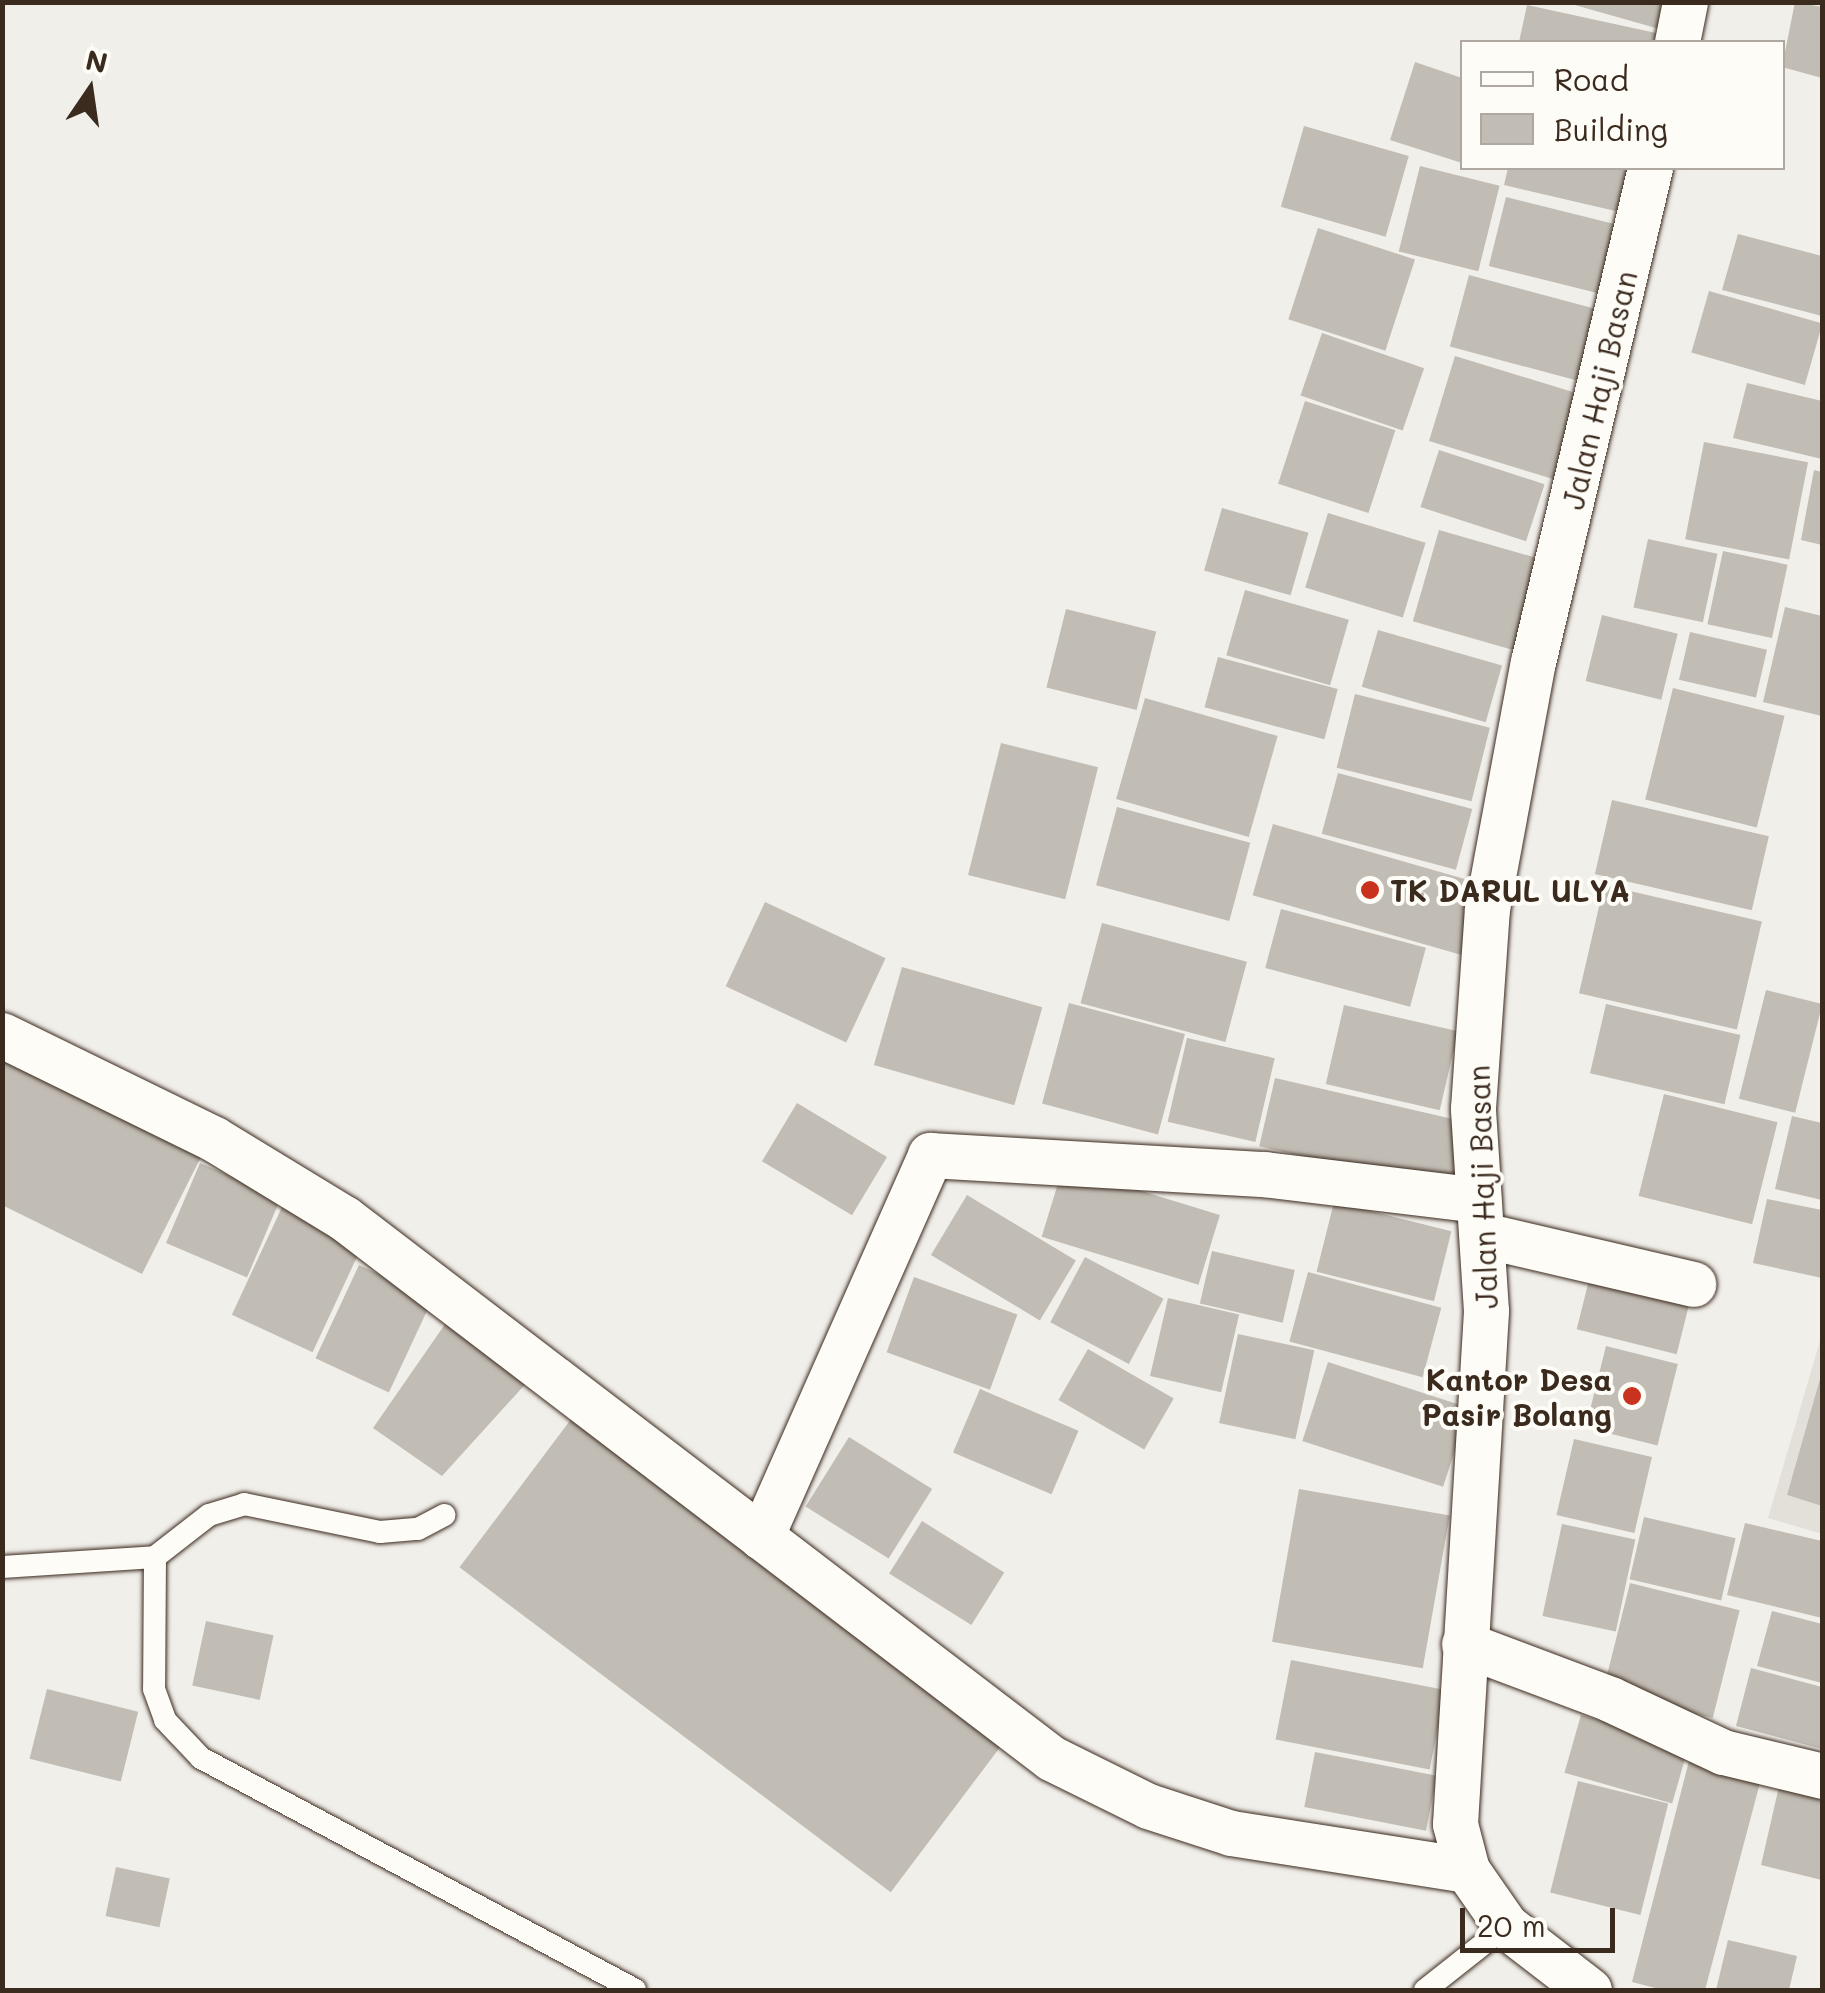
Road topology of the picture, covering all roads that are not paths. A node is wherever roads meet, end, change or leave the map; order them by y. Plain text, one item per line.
1 (1685, 2) edge
2 (1676, 40) edge
3 (1650, 170) edge
4 (2, 1035) edge
5 (1480, 1218) junction
6 (1694, 1284) dead end
7 (444, 1515) dead end
8 (760, 1537) junction
9 (154, 1557) junction
10 (2, 1567) edge
11 (1464, 1644) junction
12 (1822, 1776) edge
13 (1467, 1870) junction
14 (1506, 1926) junction
15 (635, 1990) edge
16 (1425, 1990) edge
17 (1589, 1990) edge

1 - 2 street
3 - 5 street, Jalan Haji Basan
4 - 8 street
5 - 6 street
5 - 8 street
5 - 11 street, Jalan Haji Basan
7 - 9 lane
8 - 13 street
9 - 10 lane
9 - 15 lane
11 - 12 street
11 - 13 street, Jalan Haji Basan
13 - 14 street, Jalan Haji Basan
14 - 16 lane
14 - 17 street, Jalan Haji Basan

